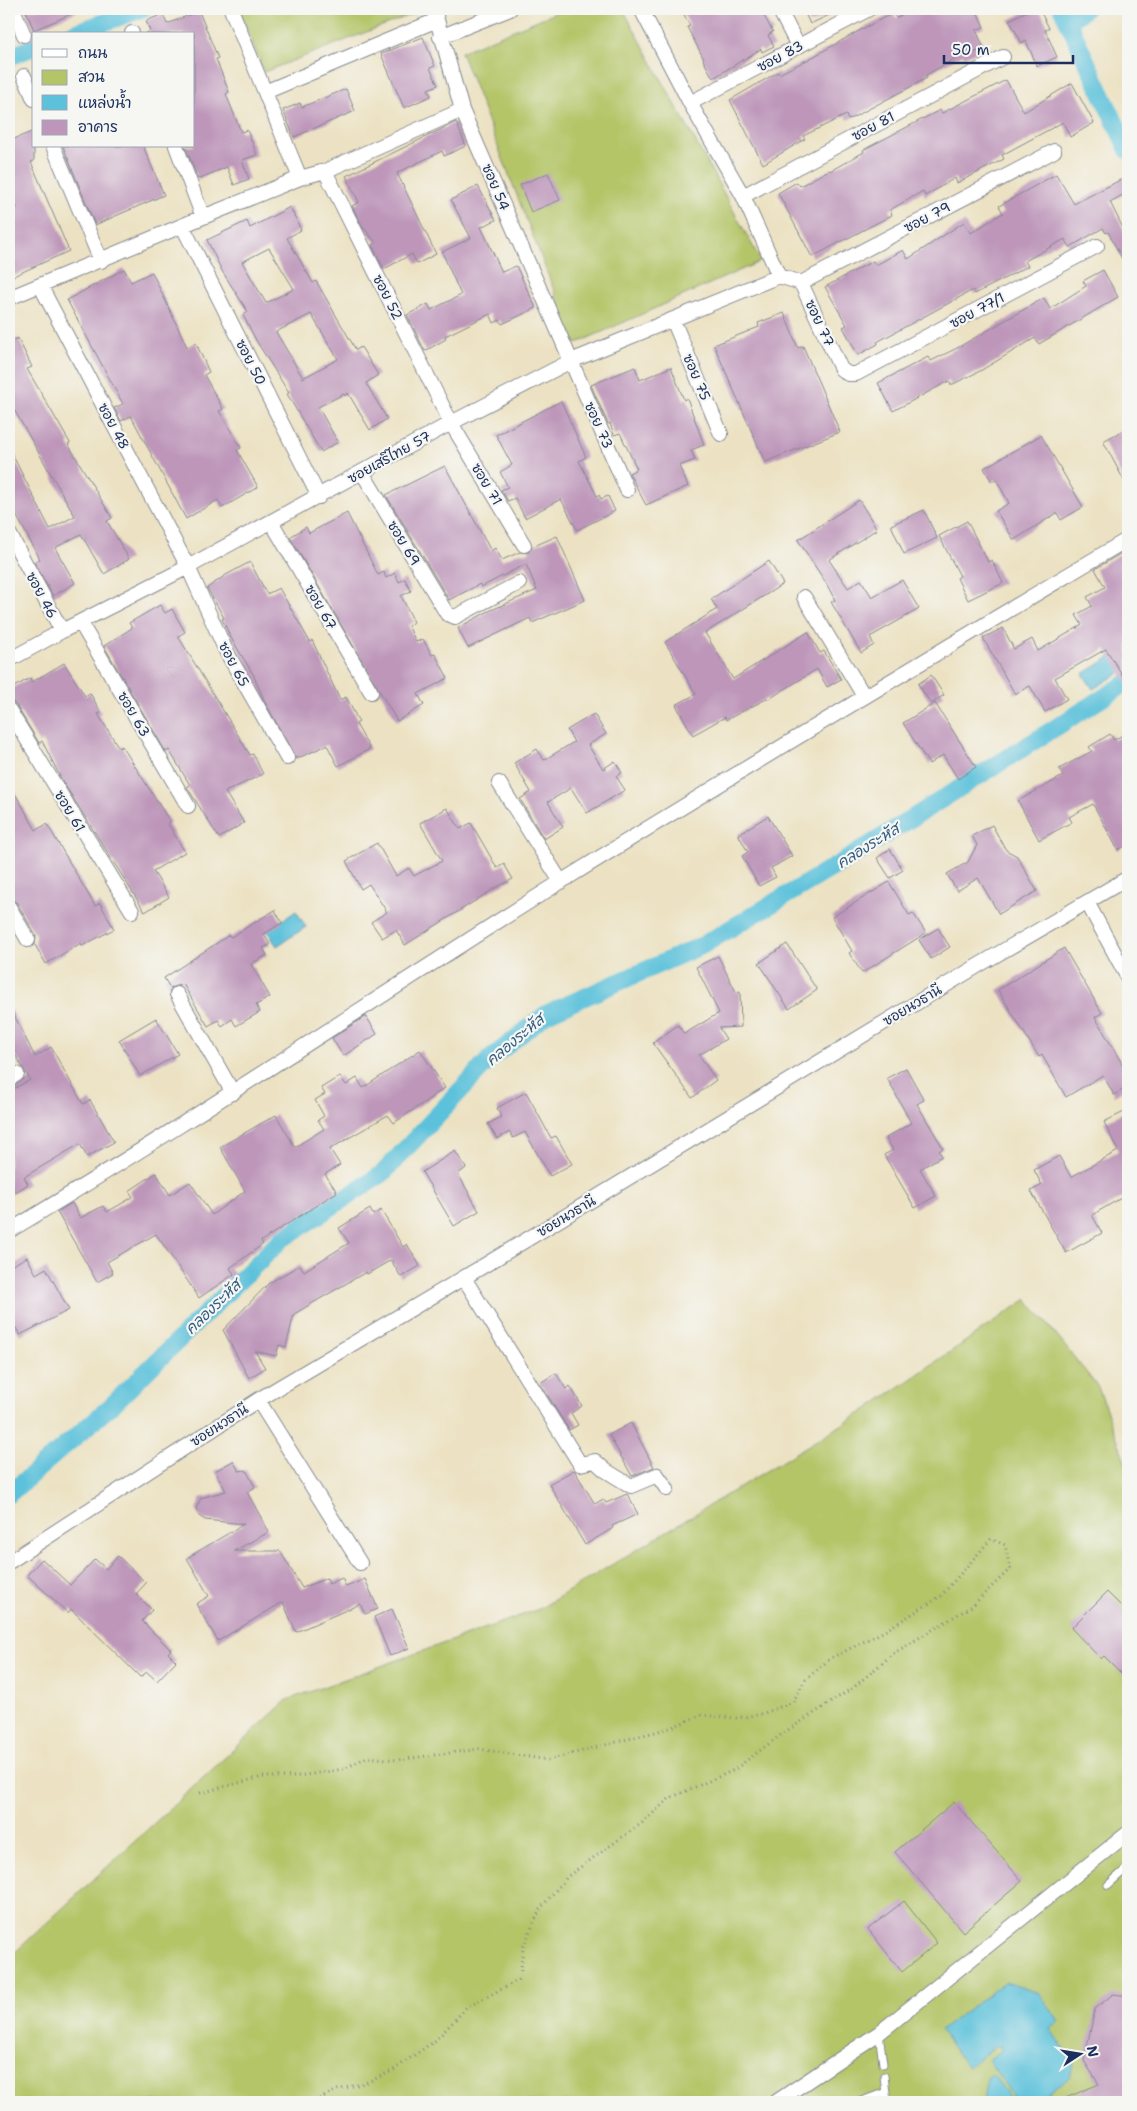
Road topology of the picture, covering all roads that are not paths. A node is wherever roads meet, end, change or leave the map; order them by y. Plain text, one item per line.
1 (13, 9) edge
2 (231, 9) edge
3 (510, 9) edge
4 (641, 9) edge
5 (779, 9) edge
6 (869, 9) edge
7 (436, 14) edge
8 (24, 36) dead end
9 (440, 37) junction
10 (798, 46) junction
11 (1002, 57) dead end
12 (24, 76) dead end
13 (265, 92) junction
14 (32, 94) edge
15 (690, 103) junction
16 (462, 110) junction
17 (54, 148) edge
18 (177, 148) edge
19 (1054, 151) dead end
20 (324, 171) junction
21 (300, 178) junction
22 (743, 196) junction
23 (203, 217) junction
24 (183, 227) junction
25 (1097, 246) dead end
26 (101, 261) junction
27 (779, 276) junction
28 (801, 283) junction
29 (40, 285) junction
30 (9, 298) edge
31 (673, 320) junction
32 (571, 361) junction
33 (856, 374) joint
34 (451, 423) junction
35 (721, 434) dead end
36 (362, 472) junction
37 (627, 490) dead end
38 (319, 497) junction
39 (272, 522) junction
40 (9, 533) edge
41 (1128, 539) edge
42 (524, 545) dead end
43 (188, 567) junction
44 (520, 583) dead end
45 (804, 597) dead end
46 (80, 622) junction
47 (62, 631) junction
48 (9, 660) edge
49 (371, 692) dead end
50 (864, 696) junction
51 (9, 710) edge
52 (287, 758) dead end
53 (499, 783) dead end
54 (188, 806) dead end
55 (1128, 878) edge
56 (561, 882) junction
57 (1087, 902) junction
58 (9, 907) edge
59 (132, 911) dead end
60 (28, 940) dead end
61 (1128, 978) edge
62 (176, 994) dead end
63 (233, 1093) junction
64 (9, 1232) edge
65 (464, 1278) junction
66 (258, 1400) junction
67 (667, 1489) dead end
68 (9, 1562) edge
69 (360, 1563) dead end
70 (1128, 1832) edge
71 (1128, 1867) edge
72 (1108, 1885) dead end
73 (879, 2033) junction
74 (883, 2064) dead end
75 (884, 2076) dead end
76 (886, 2092) junction
77 (776, 2102) edge
78 (860, 2102) edge
79 (887, 2102) edge

1 - 8 street
2 - 13 street
3 - 9 street
4 - 15 street
5 - 10 street
6 - 10 street, ซอย 83
7 - 9 street, ซอย 54
7 - 13 street
9 - 16 street, ซอย 54
10 - 15 street, ซอย 83
11 - 22 street, ซอย 81
12 - 14 street
13 - 21 street
15 - 22 street
16 - 20 street
16 - 32 street, ซอย 54
17 - 26 street
18 - 23 street
19 - 28 street, ซอย 79
20 - 21 street
20 - 34 street, ซอย 52
21 - 23 street
22 - 27 street
23 - 24 street
24 - 26 street
24 - 38 street, ซอย 50
25 - 33 street, ซอย 77/1
26 - 29 street
27 - 28 street, ซอย 77
27 - 31 street, ซอยเสรีไทย 57
28 - 33 street, ซอย 77
29 - 30 street
29 - 43 street, ซอย 48
31 - 32 street, ซอยเสรีไทย 57
31 - 35 street, ซอย 75
32 - 34 street, ซอยเสรีไทย 57
32 - 37 street, ซอย 73
34 - 36 street, ซอยเสรีไทย 57
34 - 42 street, ซอย 71
36 - 38 street, ซอยเสรีไทย 57
36 - 44 street, ซอย 69
38 - 39 street, ซอยเสรีไทย 57
39 - 43 street, ซอยเสรีไทย 57
39 - 49 street, ซอย 67
40 - 47 street, ซอย 46
41 - 50 street
43 - 46 street, ซอยเสรีไทย 57
43 - 52 street, ซอย 65
45 - 50 street
46 - 47 street, ซอยเสรีไทย 57
46 - 54 street, ซอย 63
47 - 48 street, ซอยเสรีไทย 57
50 - 56 street
51 - 59 street, ซอย 61
53 - 56 street
55 - 57 street, ซอยนวธานี
56 - 63 street
57 - 61 street
57 - 65 street, ซอยนวธานี
58 - 60 street
62 - 63 street
63 - 64 street
65 - 66 street, ซอยนวธานี
65 - 67 street
66 - 68 street, ซอยนวธานี
66 - 69 street
70 - 73 street
71 - 72 lane
73 - 74 lane
73 - 77 street
75 - 76 lane
76 - 78 lane
76 - 79 lane

